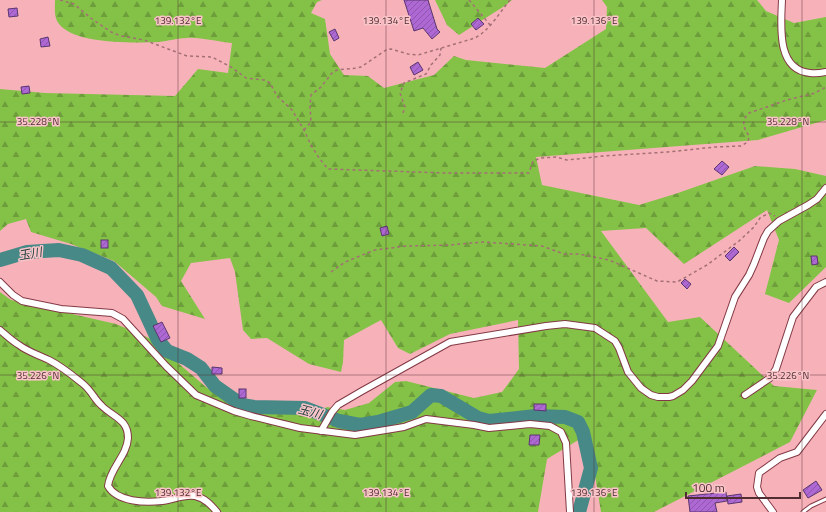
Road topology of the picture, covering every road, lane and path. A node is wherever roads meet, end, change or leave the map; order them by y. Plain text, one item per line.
1 (60, 0) edge
2 (469, 0) edge
3 (509, 0) edge
4 (782, 0) edge
5 (490, 26) junction
6 (441, 48) junction
7 (826, 72) edge
8 (826, 87) edge
9 (403, 112) dead end
10 (304, 130) junction
11 (826, 188) edge
12 (779, 221) junction
13 (331, 272) dead end
14 (0, 282) edge
15 (826, 282) edge
16 (0, 330) edge
17 (745, 395) dead end
18 (826, 414) edge
19 (321, 431) junction
20 (826, 499) edge
21 (217, 512) edge
22 (570, 512) edge
23 (773, 512) edge
24 (803, 512) edge

1 - 10 path
2 - 5 path
3 - 5 path
4 - 7 street
5 - 6 path
6 - 9 path
6 - 10 path
8 - 10 path
11 - 12 street
12 - 13 path
12 - 19 street
14 - 19 street
15 - 17 street
16 - 21 street
18 - 23 street
19 - 22 street
20 - 24 lane

